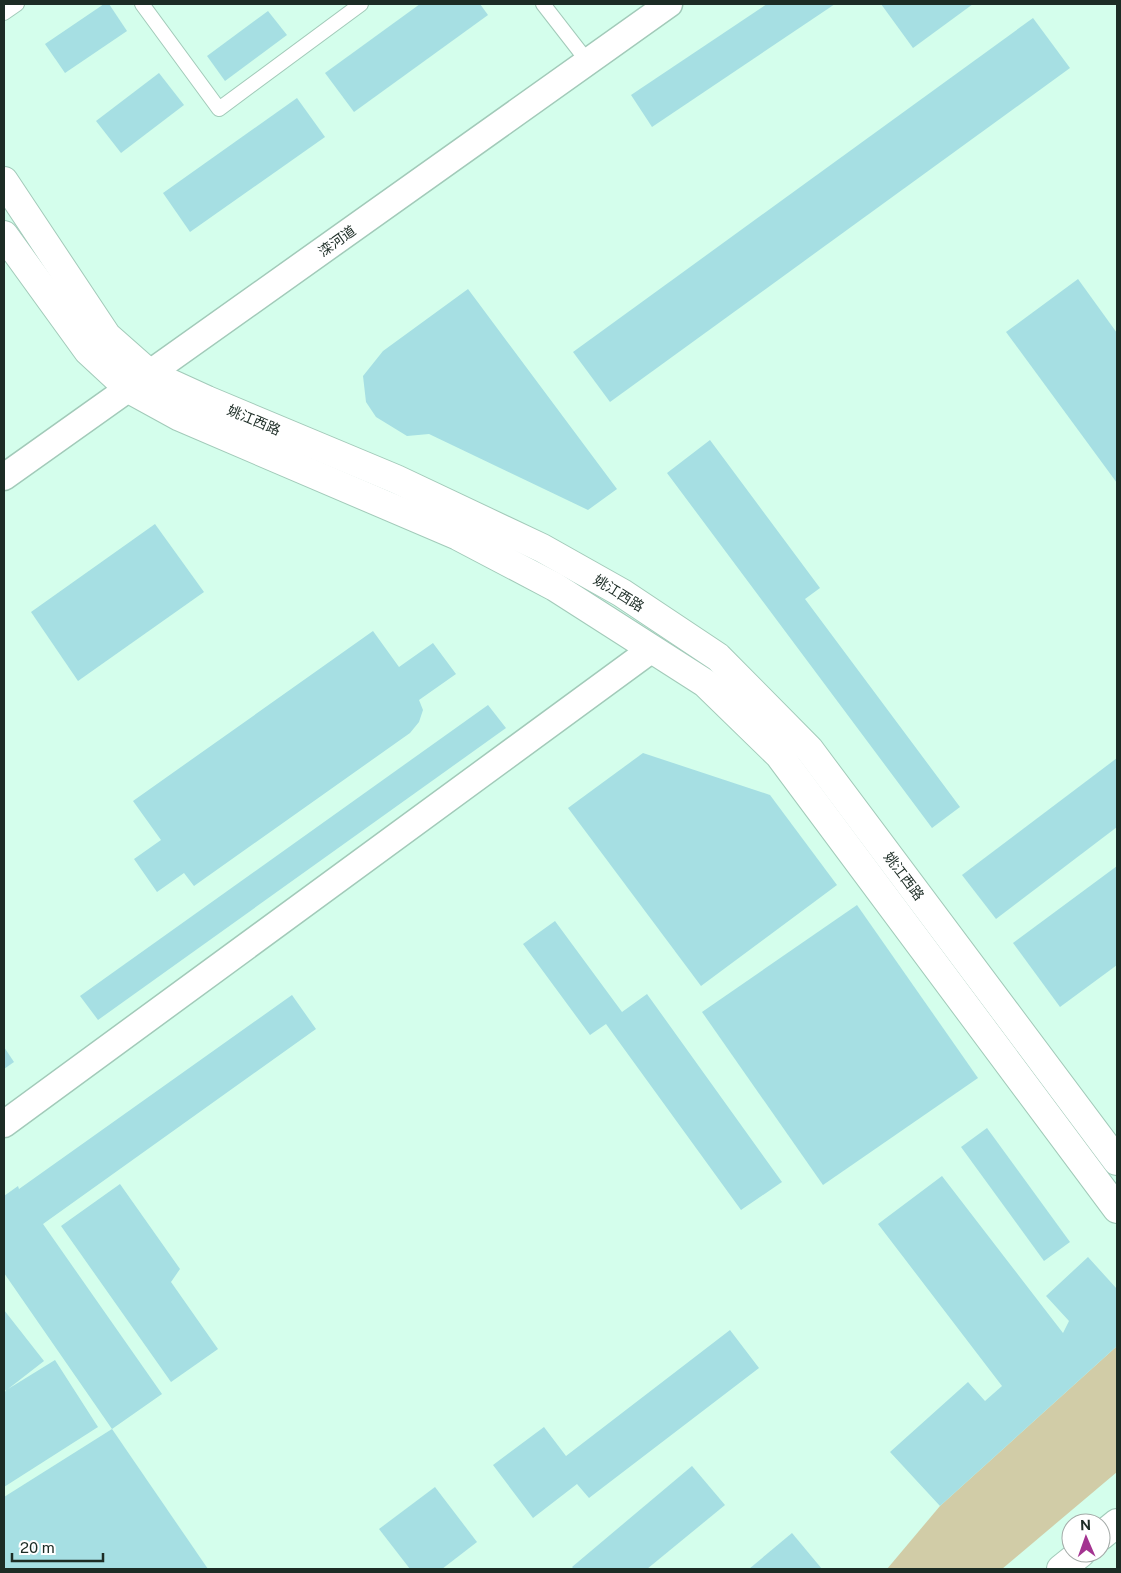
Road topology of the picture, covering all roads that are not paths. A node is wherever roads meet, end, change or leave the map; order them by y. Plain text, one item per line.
1 (17, 4) edge
2 (142, 4) edge
3 (361, 4) edge
4 (543, 4) edge
5 (669, 4) edge
6 (4, 13) edge
7 (588, 62) junction
8 (4, 181) edge
9 (4, 235) edge
10 (139, 381) junction
11 (4, 478) edge
12 (652, 649) junction
13 (4, 1124) edge
14 (1117, 1161) edge
15 (1117, 1208) edge

1 - 6 lane
2 - 3 lane
4 - 7 lane
5 - 7 street, 滦河道
7 - 10 street, 滦河道
8 - 10 street, 姚江西路
9 - 10 street, 姚江西路
10 - 11 street, 滦河道
10 - 12 street, 姚江西路
10 - 14 street, 姚江西路
12 - 13 street
12 - 15 street, 姚江西路

